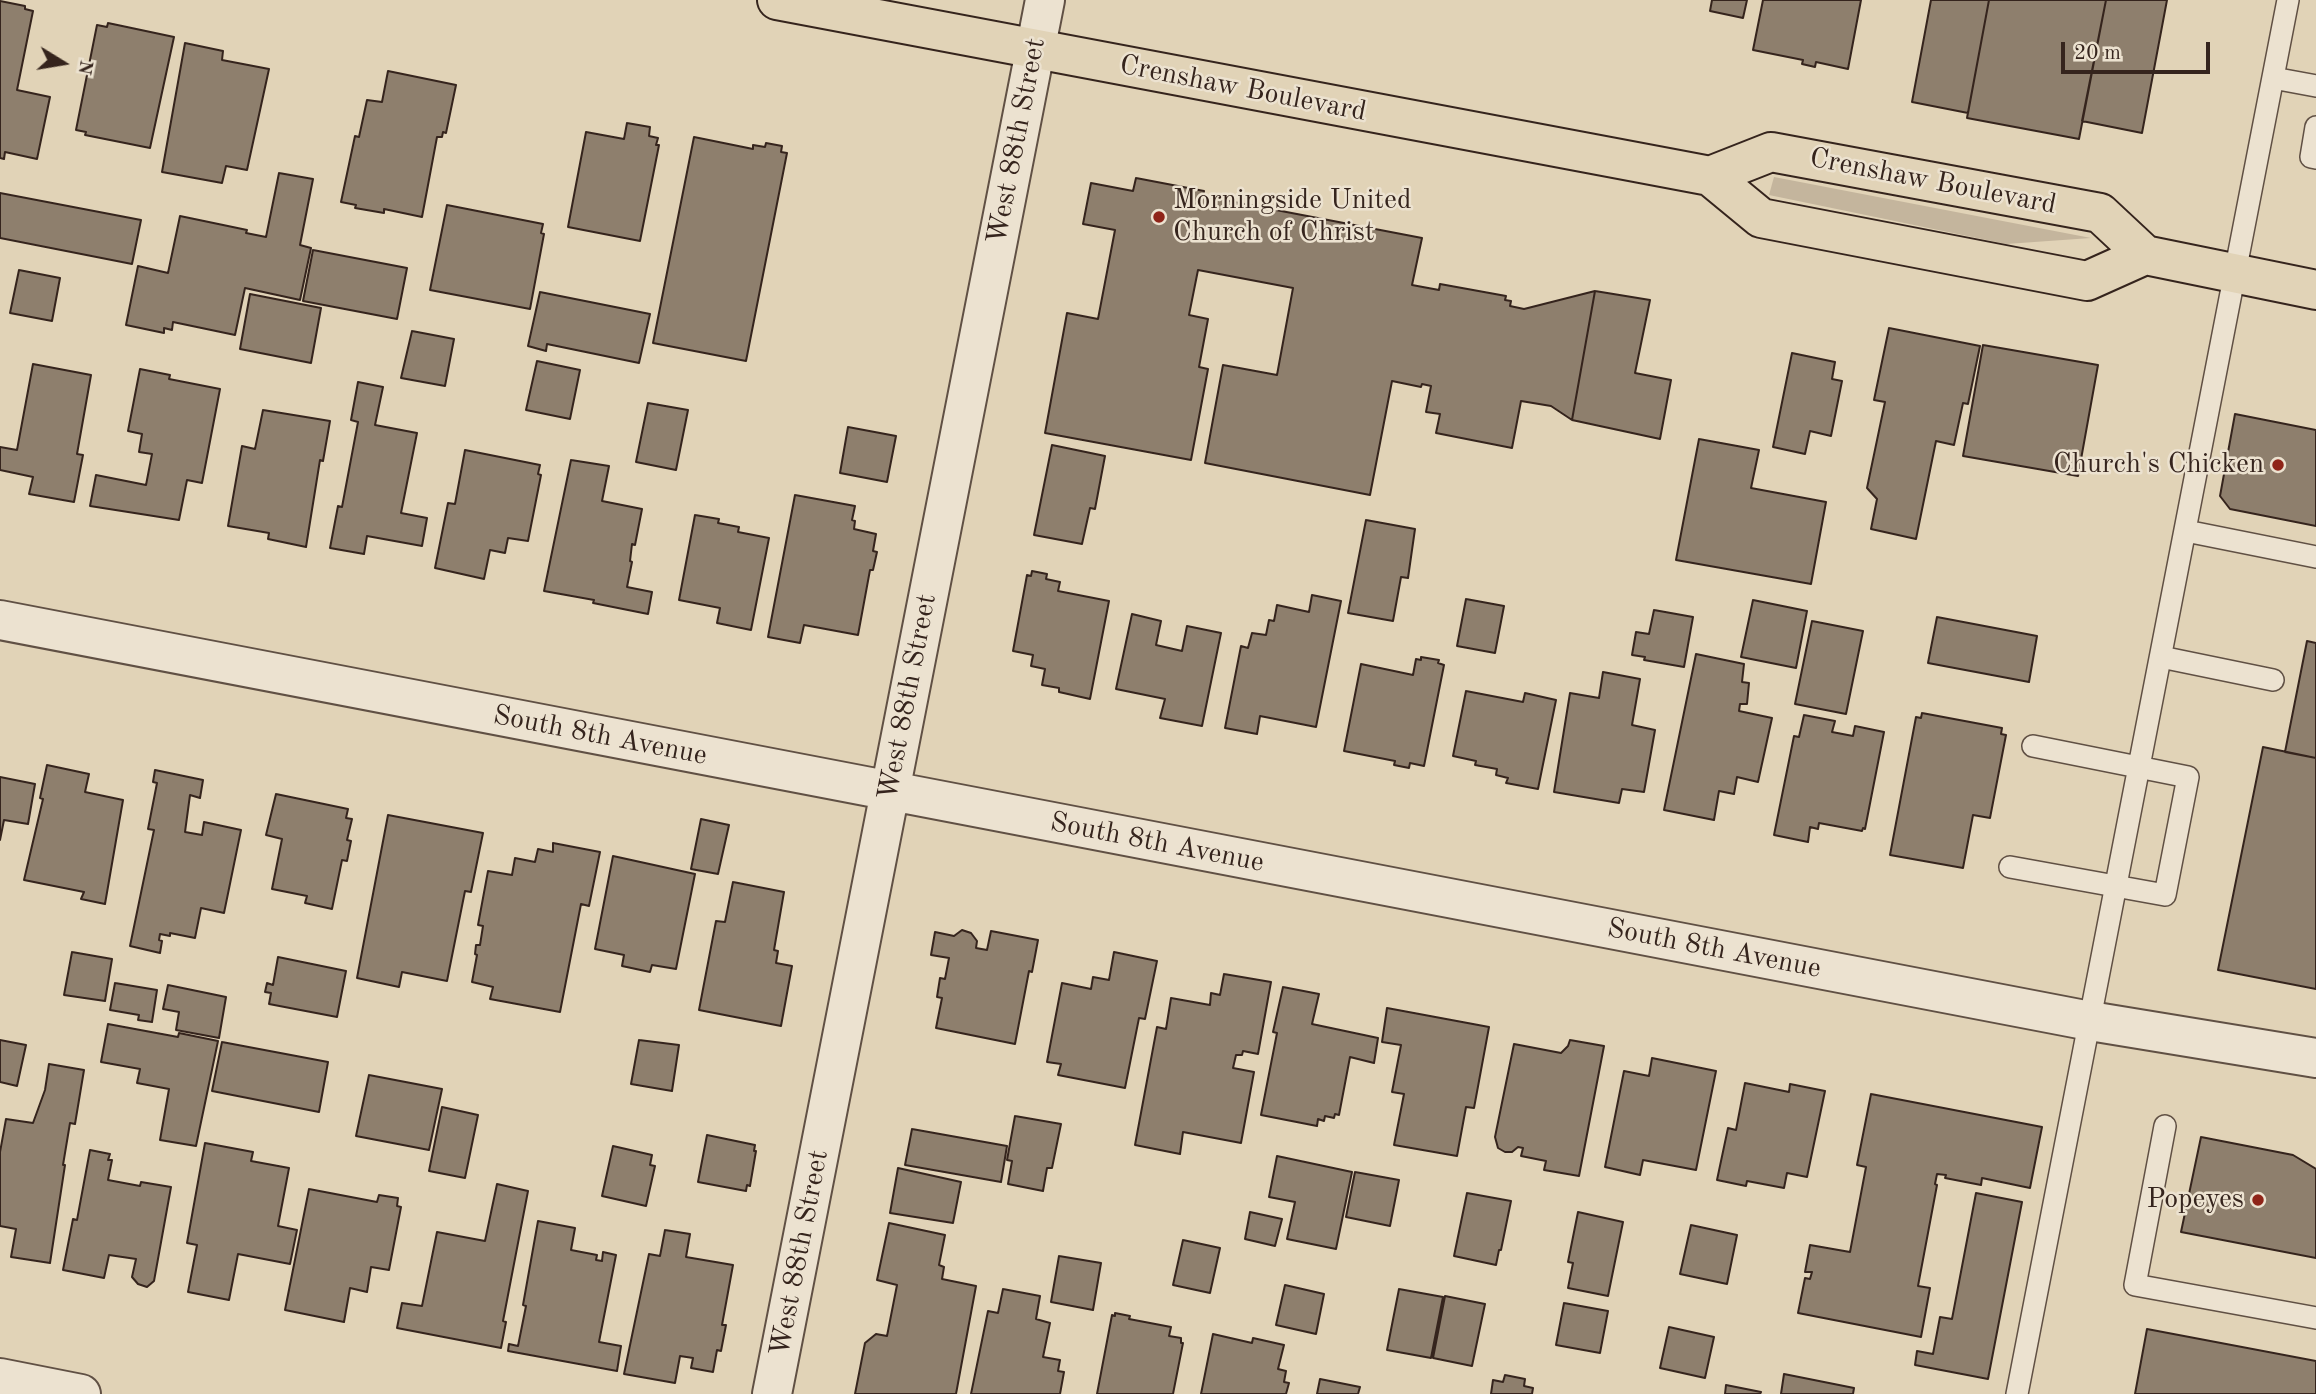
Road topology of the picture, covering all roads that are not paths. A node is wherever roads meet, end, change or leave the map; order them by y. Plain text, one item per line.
1 (777, 0) edge
2 (1045, 0) edge
3 (2287, 0) edge
4 (1035, 50) junction
5 (2273, 78) junction
6 (2316, 86) edge
7 (2316, 127) edge
8 (2316, 158) edge
9 (1710, 176) junction
10 (2145, 255) junction
11 (2236, 274) junction
12 (2316, 290) edge
13 (2186, 531) junction
14 (2316, 557) edge
15 (0, 620) edge
16 (2161, 657) junction
17 (2273, 680) dead end
18 (2033, 746) dead end
19 (2140, 767) junction
20 (890, 792) junction
21 (2010, 867) dead end
22 (2117, 887) junction
23 (2091, 1021) junction
24 (2316, 1058) edge
25 (2165, 1126) dead end
26 (2316, 1318) edge
27 (0, 1378) edge
28 (81, 1394) edge
29 (772, 1394) edge
30 (2017, 1394) edge

1 - 4 main road, Crenshaw Boulevard
2 - 4 street, West 88th Street
3 - 5 lane
4 - 9 main road, Crenshaw Boulevard
4 - 20 street, West 88th Street
5 - 6 lane
5 - 11 lane
7 - 8 lane
9 - 10 main road, Crenshaw Boulevard
9 - 10 main road, Crenshaw Boulevard
10 - 11 main road
11 - 12 main road
11 - 13 lane
13 - 14 lane
13 - 16 lane
15 - 20 street, South 8th Avenue
16 - 17 lane
16 - 19 lane
18 - 19 lane
19 - 22 lane
19 - 22 lane
20 - 23 street, South 8th Avenue
20 - 29 street, West 88th Street
21 - 22 lane
22 - 23 lane
23 - 24 street, South 8th Avenue
23 - 30 lane
25 - 26 lane
27 - 28 street

